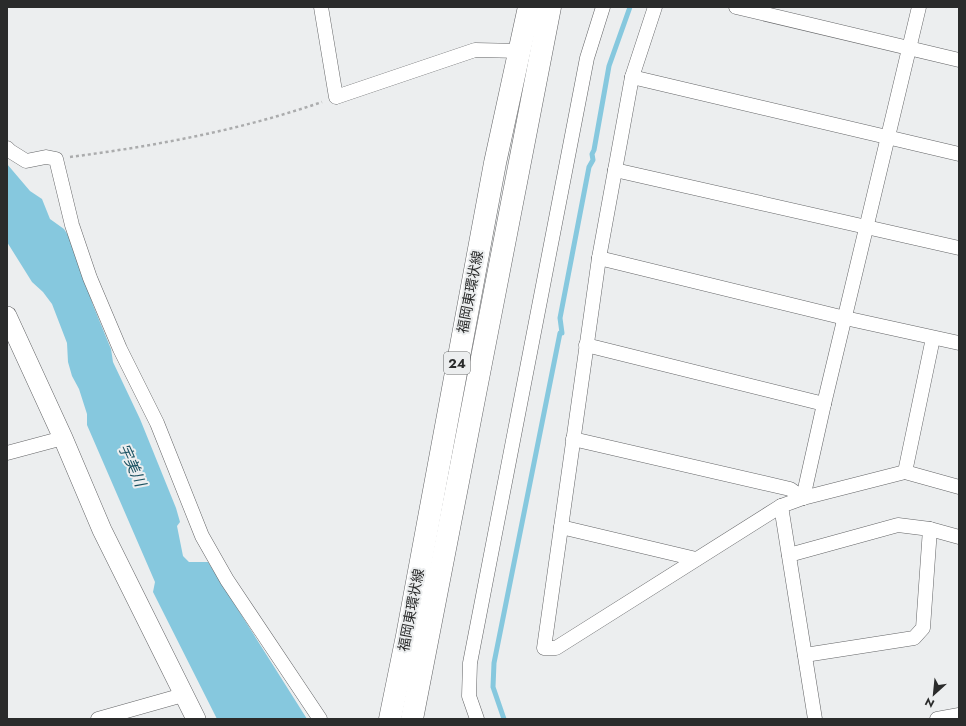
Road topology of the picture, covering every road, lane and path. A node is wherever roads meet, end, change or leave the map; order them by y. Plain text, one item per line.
1 (321, 7) edge
2 (529, 7) edge
3 (550, 7) edge
4 (604, 7) edge
5 (654, 7) edge
6 (736, 7) edge
7 (919, 7) edge
8 (909, 48) junction
9 (520, 51) junction
10 (959, 60) edge
11 (632, 77) junction
12 (336, 97) junction
13 (888, 139) junction
14 (7, 148) edge
15 (959, 154) edge
16 (56, 159) junction
17 (615, 170) junction
18 (867, 228) junction
19 (959, 248) edge
20 (598, 258) junction
21 (7, 316) edge
22 (845, 318) junction
23 (933, 338) junction
24 (959, 343) edge
25 (586, 345) junction
26 (824, 404) junction
27 (63, 438) junction
28 (573, 439) junction
29 (7, 453) edge
30 (905, 472) junction
31 (959, 487) edge
32 (803, 498) junction
33 (780, 506) junction
34 (561, 527) junction
35 (930, 529) junction
36 (959, 538) edge
37 (789, 555) junction
38 (696, 559) junction
39 (805, 655) junction
40 (183, 695) junction
41 (959, 715) edge
42 (98, 719) edge
43 (196, 719) edge
44 (320, 719) edge
45 (390, 719) edge
46 (412, 719) edge
47 (477, 719) edge
48 (815, 719) edge
49 (938, 719) edge

1 - 12 street
2 - 9 main road, 福岡東環状線 / 24
3 - 46 main road, 福岡東環状線 / 24
4 - 47 street
5 - 11 street
6 - 8 street
7 - 8 street
8 - 10 street
8 - 13 street
9 - 12 street
9 - 45 main road, 福岡東環状線 / 24
11 - 13 street
11 - 17 street
12 - 16 path
13 - 15 street
13 - 18 street
14 - 16 street
16 - 44 street
17 - 18 street
17 - 20 street
18 - 19 street
18 - 22 street
20 - 22 street
20 - 25 street
21 - 27 street
22 - 23 street
22 - 26 street
23 - 24 street
23 - 30 street
25 - 26 street
25 - 28 street
26 - 32 street
27 - 29 street
27 - 40 street
28 - 32 street
28 - 34 street
30 - 31 street
30 - 32 street
32 - 33 street
33 - 37 street
33 - 38 street
34 - 38 street
34 - 38 street
35 - 36 street
35 - 37 street
35 - 39 street
37 - 39 street
39 - 48 street
40 - 42 street
40 - 43 street
41 - 49 street

